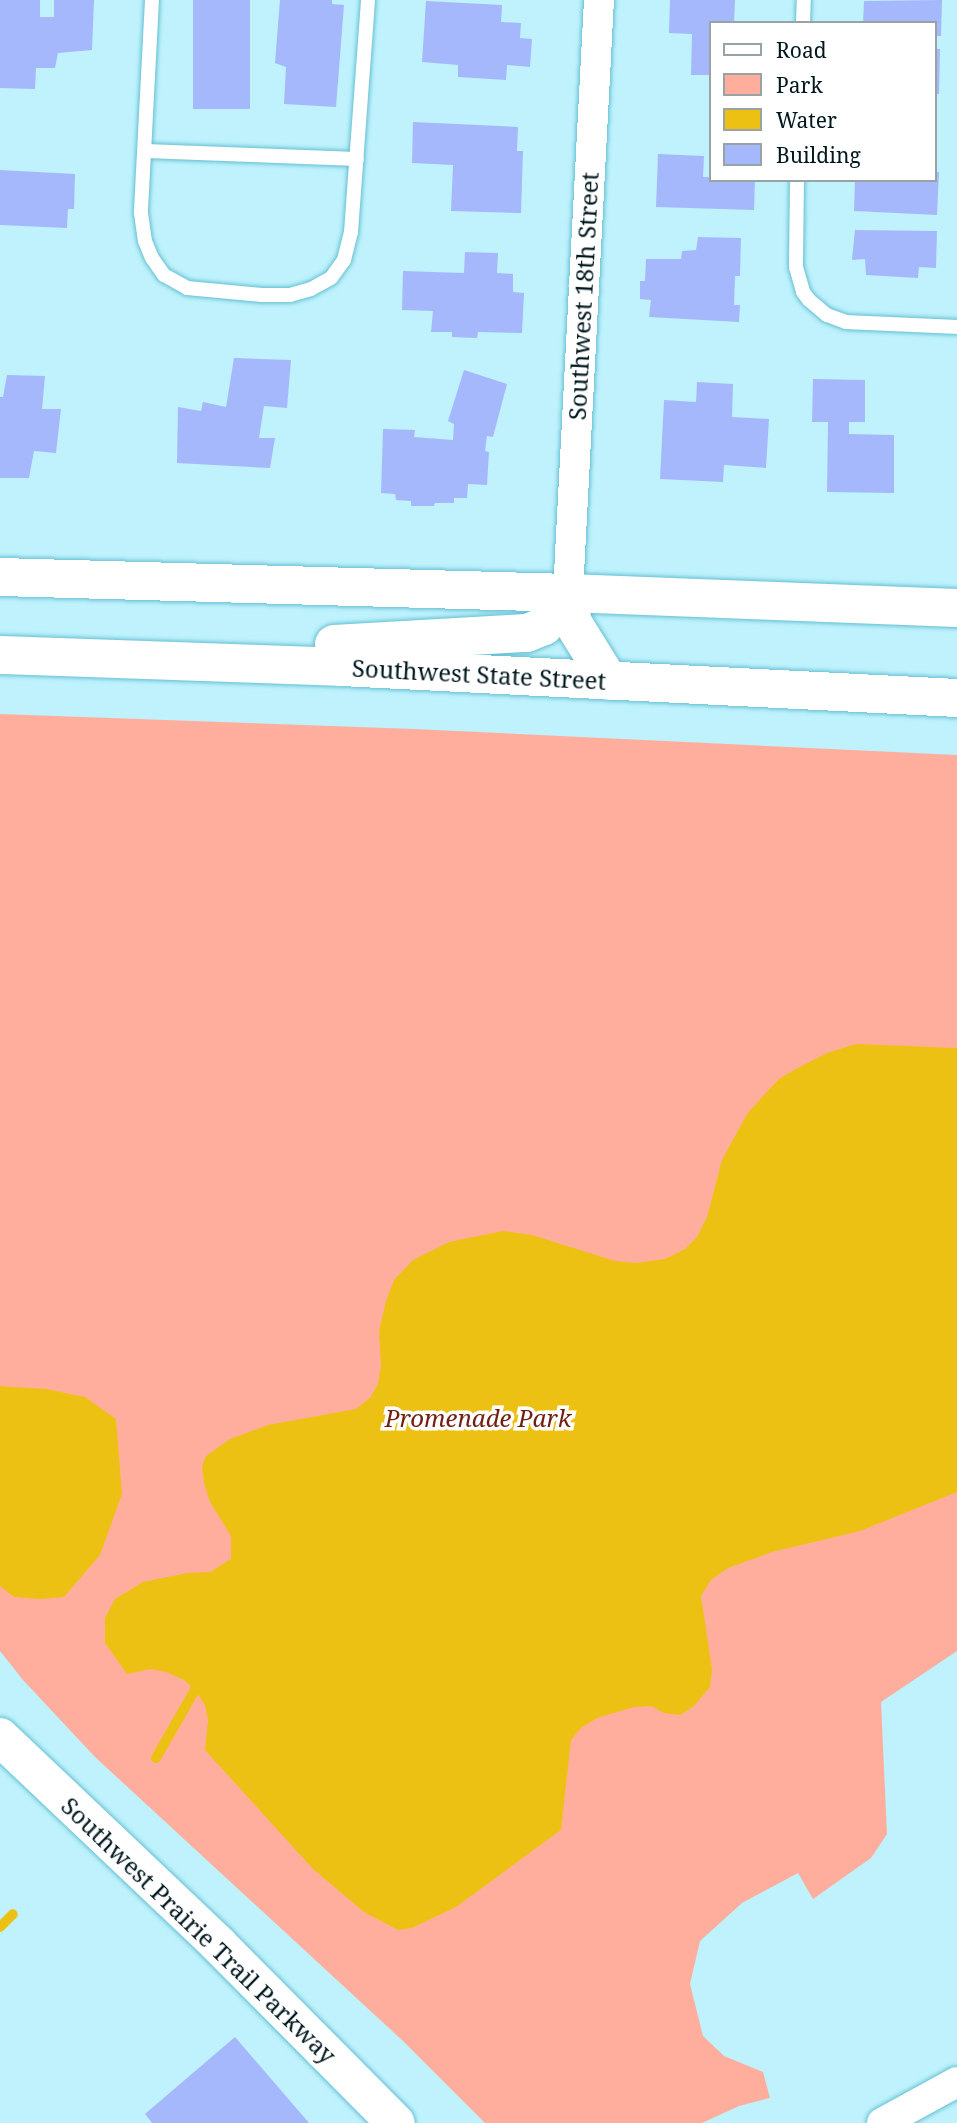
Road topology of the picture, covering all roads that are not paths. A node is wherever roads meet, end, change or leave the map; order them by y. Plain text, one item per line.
1 (152, 0) edge
2 (368, 0) edge
3 (599, 0) edge
4 (804, 0) edge
5 (803, 21) edge
6 (146, 151) junction
7 (357, 159) junction
8 (797, 182) edge
9 (957, 327) edge
10 (0, 577) edge
11 (568, 593) junction
12 (957, 608) edge
13 (0, 655) edge
14 (179, 660) junction
15 (609, 681) junction
16 (957, 698) edge
17 (0, 1737) edge
18 (957, 2082) edge
19 (396, 2123) edge
20 (882, 2123) edge

1 - 6 lane
2 - 7 lane
3 - 11 street, Southwest 18th Street
4 - 5 lane
6 - 7 lane
6 - 7 lane
8 - 9 lane
10 - 11 main road
11 - 12 main road
11 - 14 main road
11 - 15 main road
13 - 14 main road, Southwest State Street
14 - 15 main road, Southwest State Street
15 - 16 main road, Southwest State Street
17 - 19 main road, Southwest Prairie Trail Parkway
18 - 20 street

